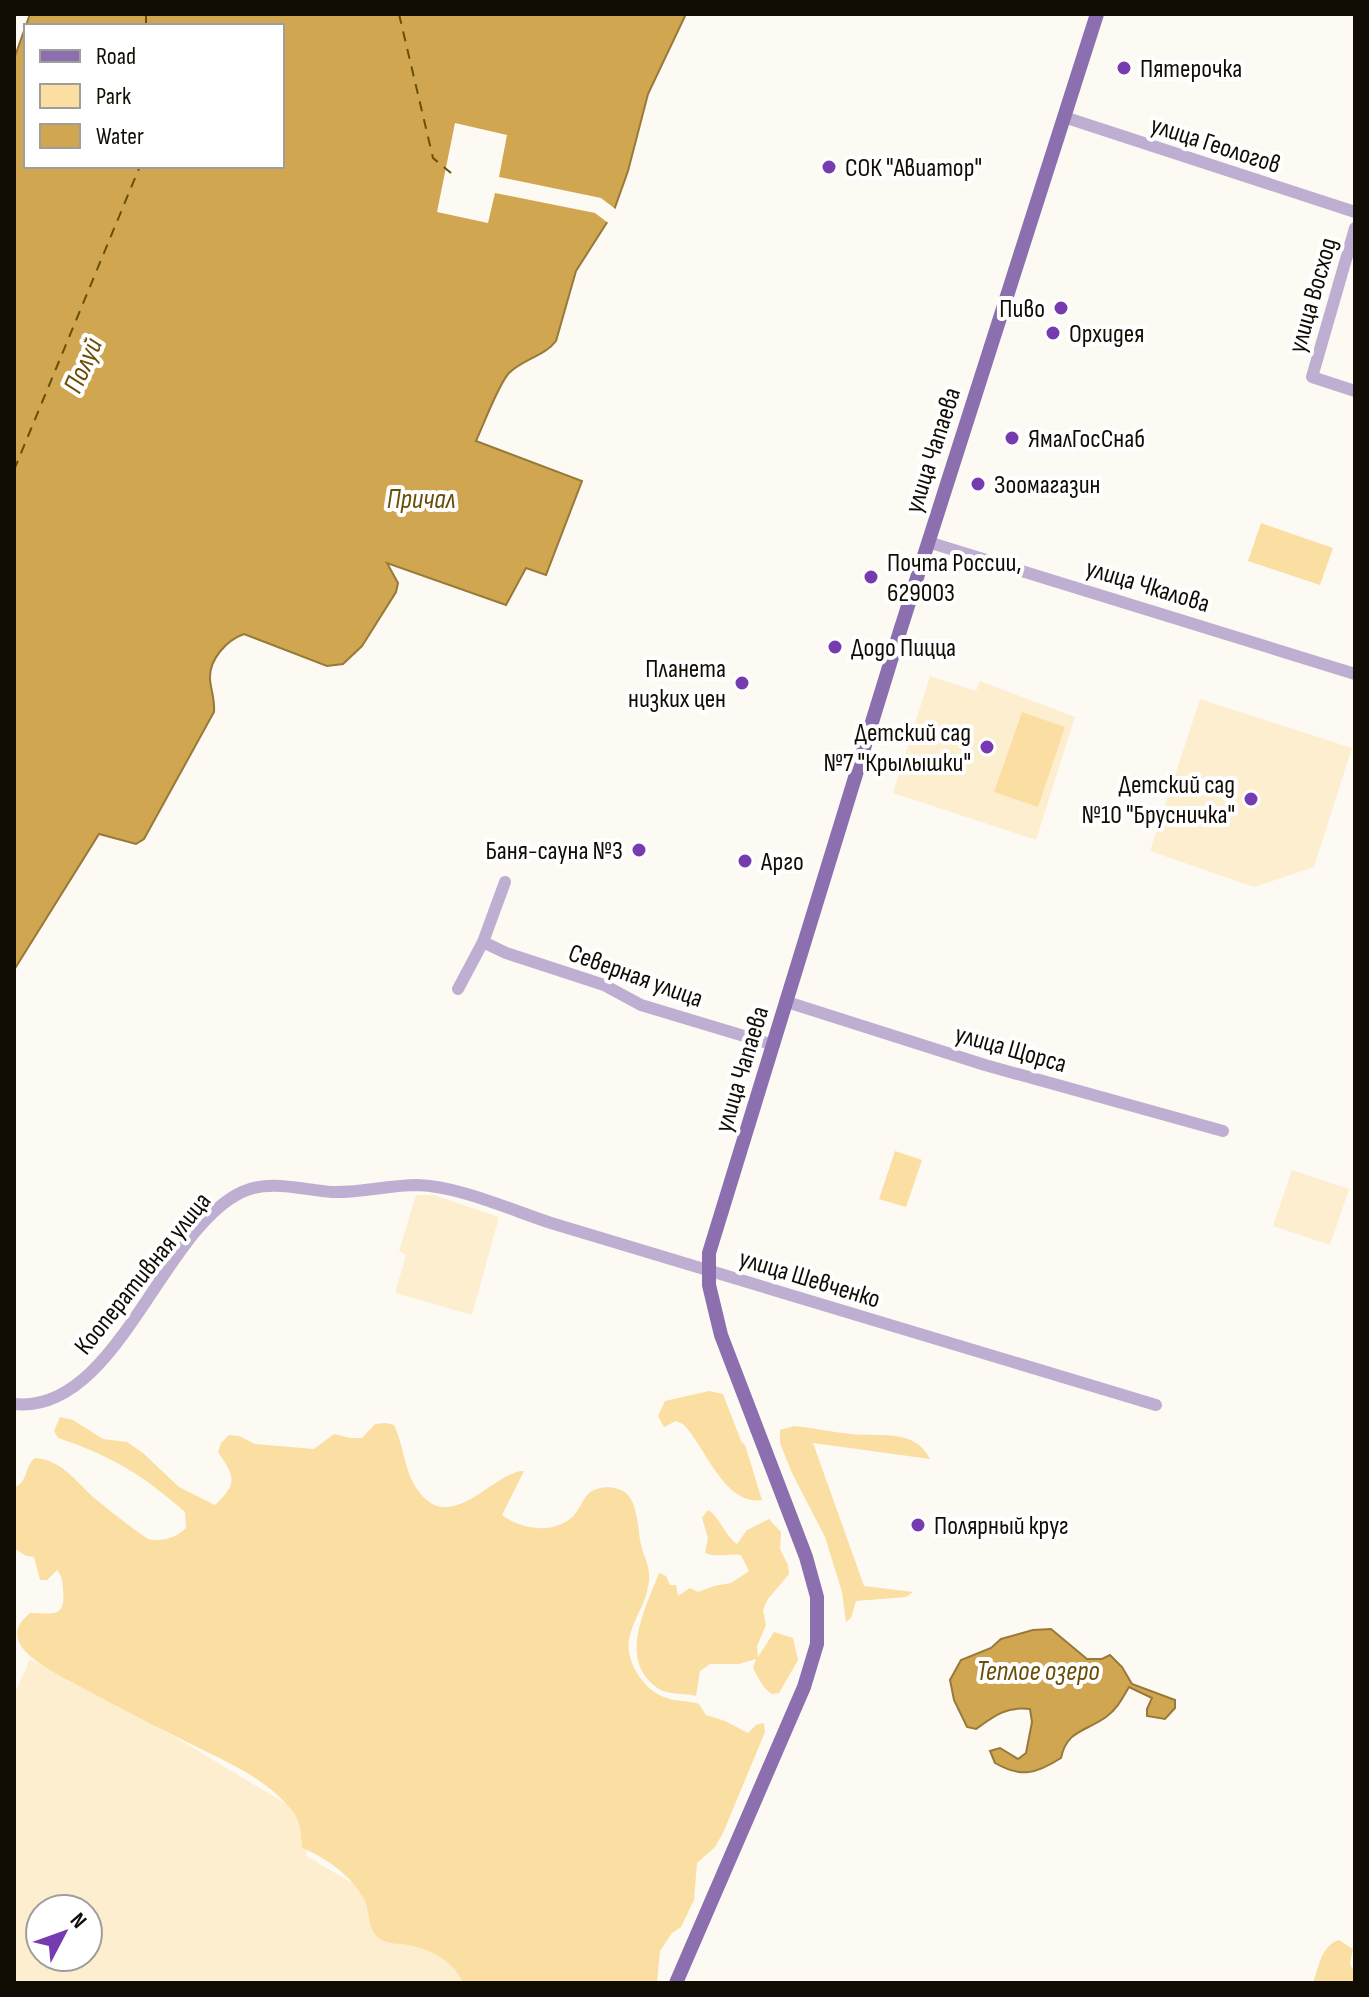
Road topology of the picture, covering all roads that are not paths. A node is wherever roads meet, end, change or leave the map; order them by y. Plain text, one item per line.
1 (1097, 14) edge
2 (1064, 117) junction
3 (1355, 212) edge
4 (1355, 228) edge
5 (1355, 391) edge
6 (928, 542) junction
7 (1355, 674) edge
8 (505, 882) dead end
9 (483, 942) junction
10 (458, 989) dead end
11 (787, 1002) junction
12 (774, 1045) junction
13 (1223, 1131) dead end
14 (452, 1191) joint
15 (708, 1270) junction
16 (14, 1404) edge
17 (1156, 1405) dead end
18 (676, 1983) edge

1 - 2 main road, улица Чапаева
2 - 3 street, улица Геологов
2 - 6 main road, улица Чапаева
4 - 5 street, улица Восход
6 - 7 street, улица Чкалова
6 - 11 main road, улица Чапаева
8 - 9 street
9 - 10 street
9 - 12 street, Северная улица
11 - 12 main road, улица Чапаева
11 - 13 street, улица Щорса
12 - 15 main road, улица Чапаева
14 - 15 street, улица Шевченко
14 - 16 street, Кооперативная улица
15 - 17 street, улица Шевченко
15 - 18 main road, улица Чапаева

